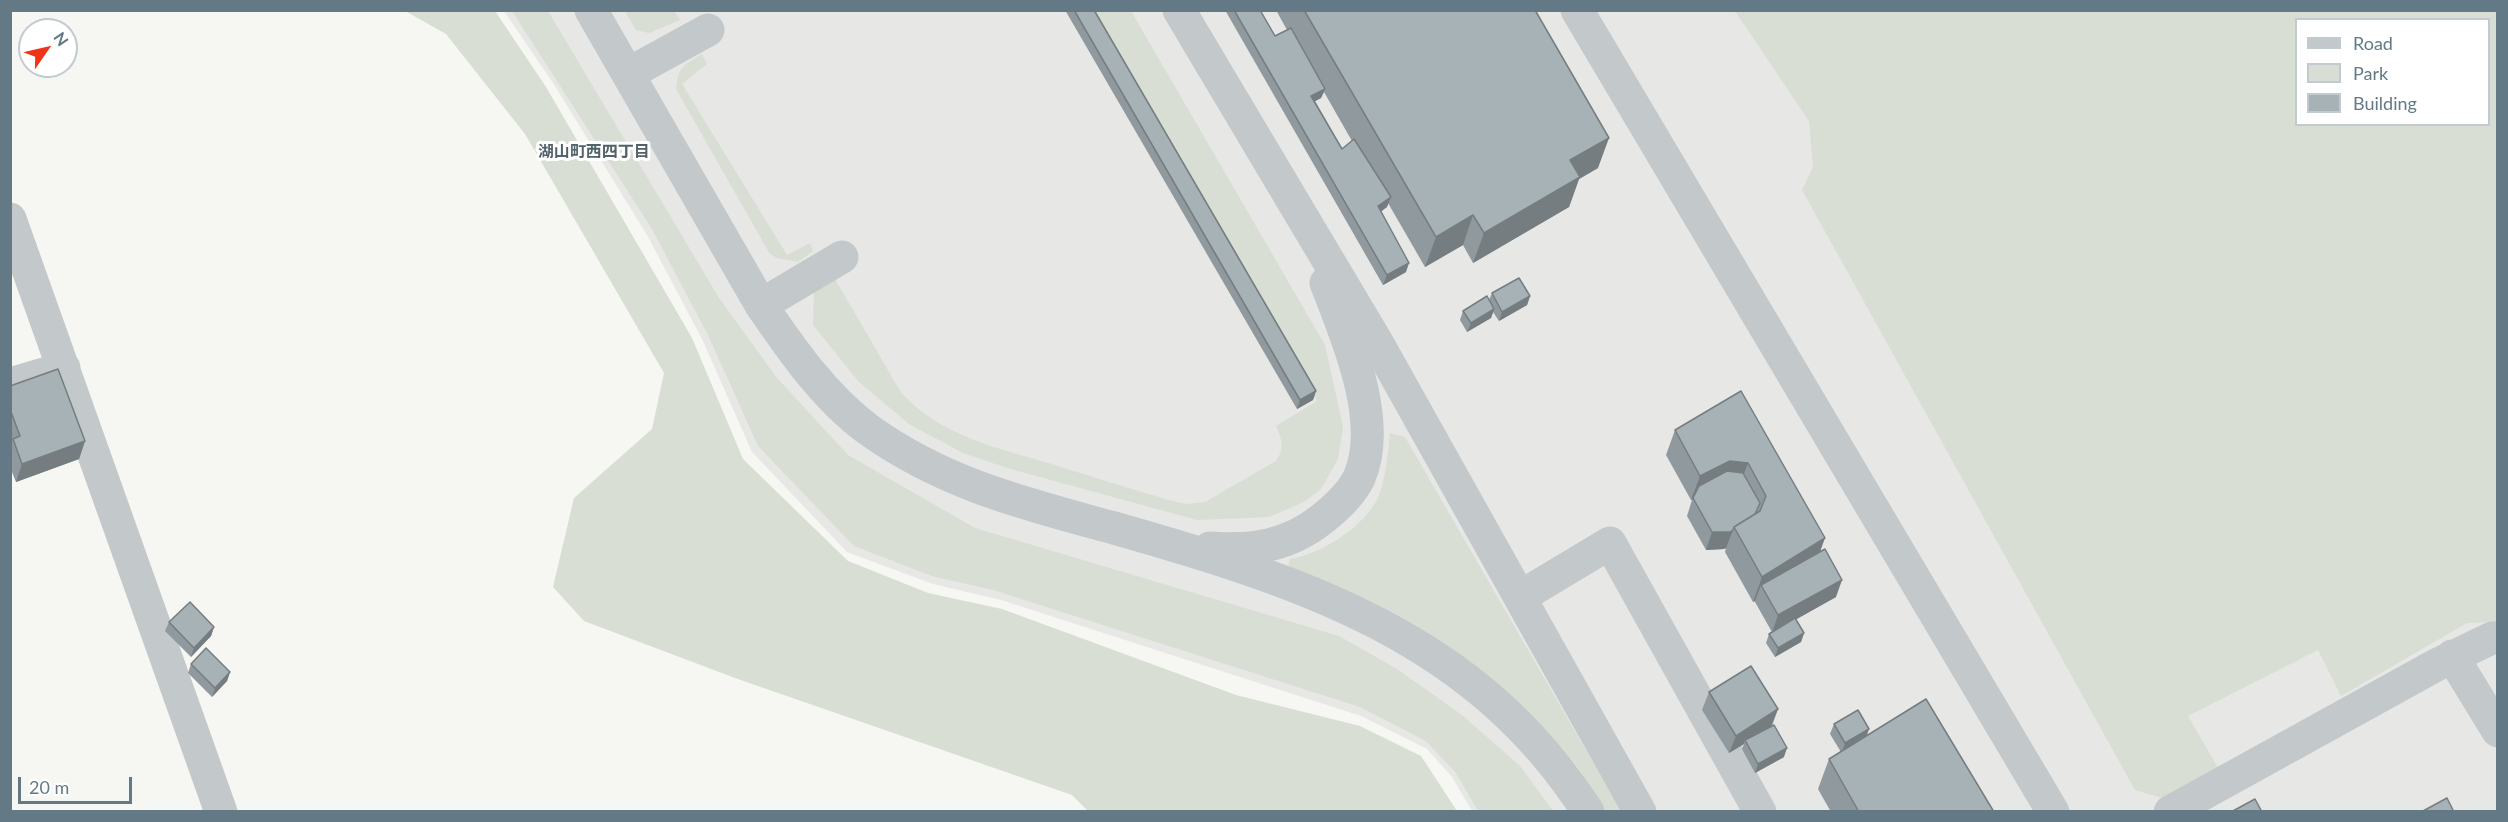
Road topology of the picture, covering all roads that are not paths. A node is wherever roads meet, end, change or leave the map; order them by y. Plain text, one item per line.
1 (591, 10) edge
2 (1179, 10) edge
3 (1576, 10) edge
4 (708, 30) dead end
5 (628, 74) junction
6 (1285, 184) junction
7 (10, 219) edge
8 (842, 257) dead end
9 (761, 305) junction
10 (64, 368) junction
11 (10, 384) edge
12 (1176, 546) junction
13 (1520, 597) junction
14 (2498, 638) edge
15 (2452, 656) junction
16 (2498, 731) edge
17 (221, 812) edge
18 (1588, 812) edge
19 (1640, 812) edge
20 (1760, 812) edge
21 (2054, 812) edge
22 (2170, 812) edge

1 - 5 street
2 - 6 street
3 - 21 street
4 - 5 street
5 - 9 street
6 - 12 street
6 - 13 street
7 - 10 street
8 - 9 street
9 - 12 street
10 - 11 street
10 - 17 street
12 - 18 street
13 - 19 street
13 - 20 street
14 - 15 street
15 - 16 street
15 - 22 street

